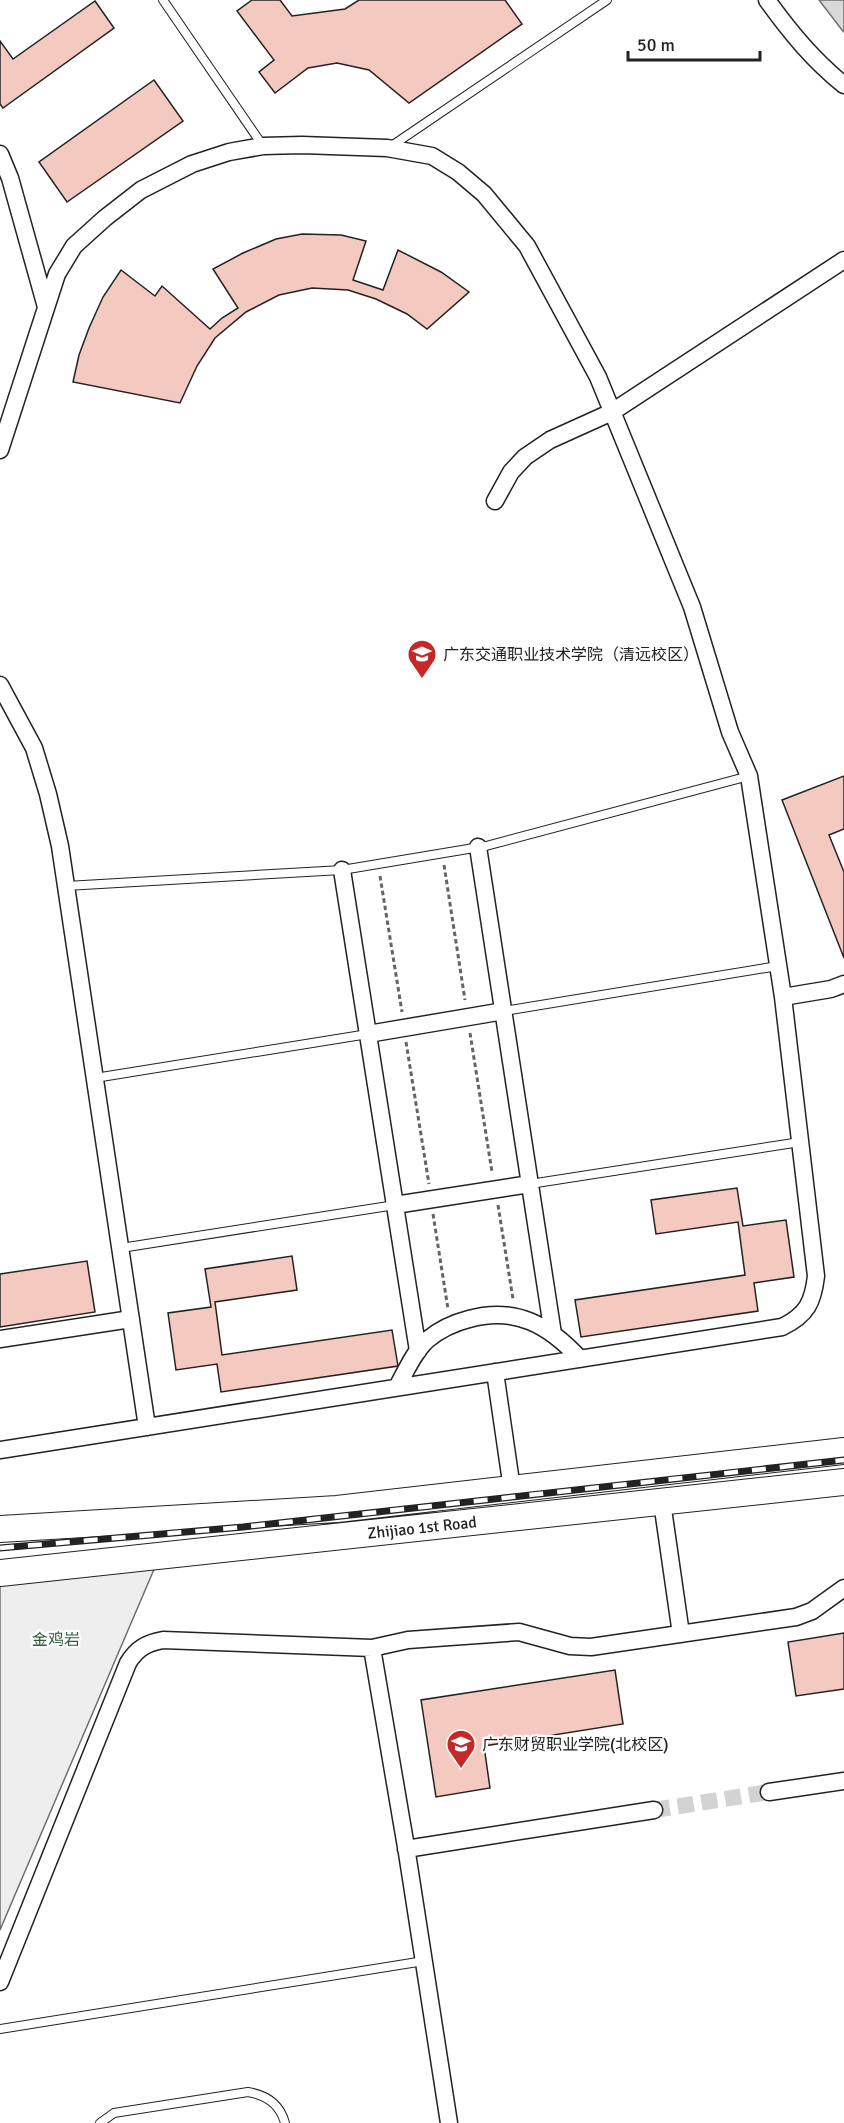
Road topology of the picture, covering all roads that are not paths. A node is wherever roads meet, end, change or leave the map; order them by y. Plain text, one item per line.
1 (163, 0) edge
2 (607, 0) edge
3 (767, 0) edge
4 (844, 86) edge
5 (263, 146) junction
6 (387, 148) junction
7 (0, 154) edge
8 (844, 261) edge
9 (46, 307) junction
10 (612, 412) junction
11 (0, 450) edge
12 (495, 501) dead end
13 (0, 685) edge
14 (749, 776) junction
15 (478, 847) junction
16 (342, 870) junction
17 (66, 886) junction
18 (778, 966) junction
19 (844, 984) edge
20 (783, 997) junction
21 (504, 1011) junction
22 (368, 1034) junction
23 (95, 1078) junction
24 (800, 1142) junction
25 (530, 1184) junction
26 (395, 1205) junction
27 (120, 1248) junction
28 (131, 1319) junction
29 (553, 1335) junction
30 (0, 1339) edge
31 (418, 1351) junction
32 (580, 1359) junction
33 (495, 1372) junction
34 (398, 1387) junction
35 (147, 1426) junction
36 (0, 1450) edge
37 (844, 1451) edge
38 (844, 1482) edge
39 (512, 1489) junction
40 (662, 1502) junction
41 (0, 1529) edge
42 (0, 1573) edge
43 (844, 1587) edge
44 (681, 1634) junction
45 (372, 1648) junction
46 (844, 1781) edge
47 (769, 1792) tunnel mouth
48 (654, 1810) tunnel mouth
49 (406, 1849) junction
50 (424, 1961) junction
51 (0, 1982) edge
52 (0, 2029) edge
53 (100, 2123) edge
54 (285, 2123) edge
55 (449, 2123) edge

1 - 5 lane
2 - 6 lane
3 - 4 street
5 - 6 street
5 - 9 street
6 - 10 street
7 - 9 street
8 - 10 street
9 - 11 street
10 - 12 street
10 - 14 street
13 - 17 street
14 - 15 lane
14 - 18 street
15 - 16 lane
15 - 21 street
16 - 17 lane
16 - 22 street
17 - 23 street
18 - 20 street
18 - 21 lane
19 - 20 street
20 - 24 street
21 - 22 street
21 - 25 street
22 - 23 lane
22 - 26 street
23 - 27 street
24 - 25 lane
24 - 32 street
25 - 26 street
25 - 29 street
26 - 27 lane
26 - 31 street
27 - 28 street
28 - 30 street
28 - 35 street
29 - 31 street
29 - 32 street
31 - 34 street
32 - 33 street
33 - 34 street
33 - 39 street
34 - 35 street
35 - 36 street
37 - 39 main road, Zhijiao 1st Road
38 - 40 main road, Zhijiao 1st Road
39 - 41 main road, Zhijiao 1st Road
40 - 42 main road, Zhijiao 1st Road
40 - 44 street
43 - 44 street
44 - 45 street
45 - 49 street
45 - 51 street
46 - 47 street
48 - 49 street
49 - 50 street
50 - 52 lane
50 - 55 street
53 - 54 lane

